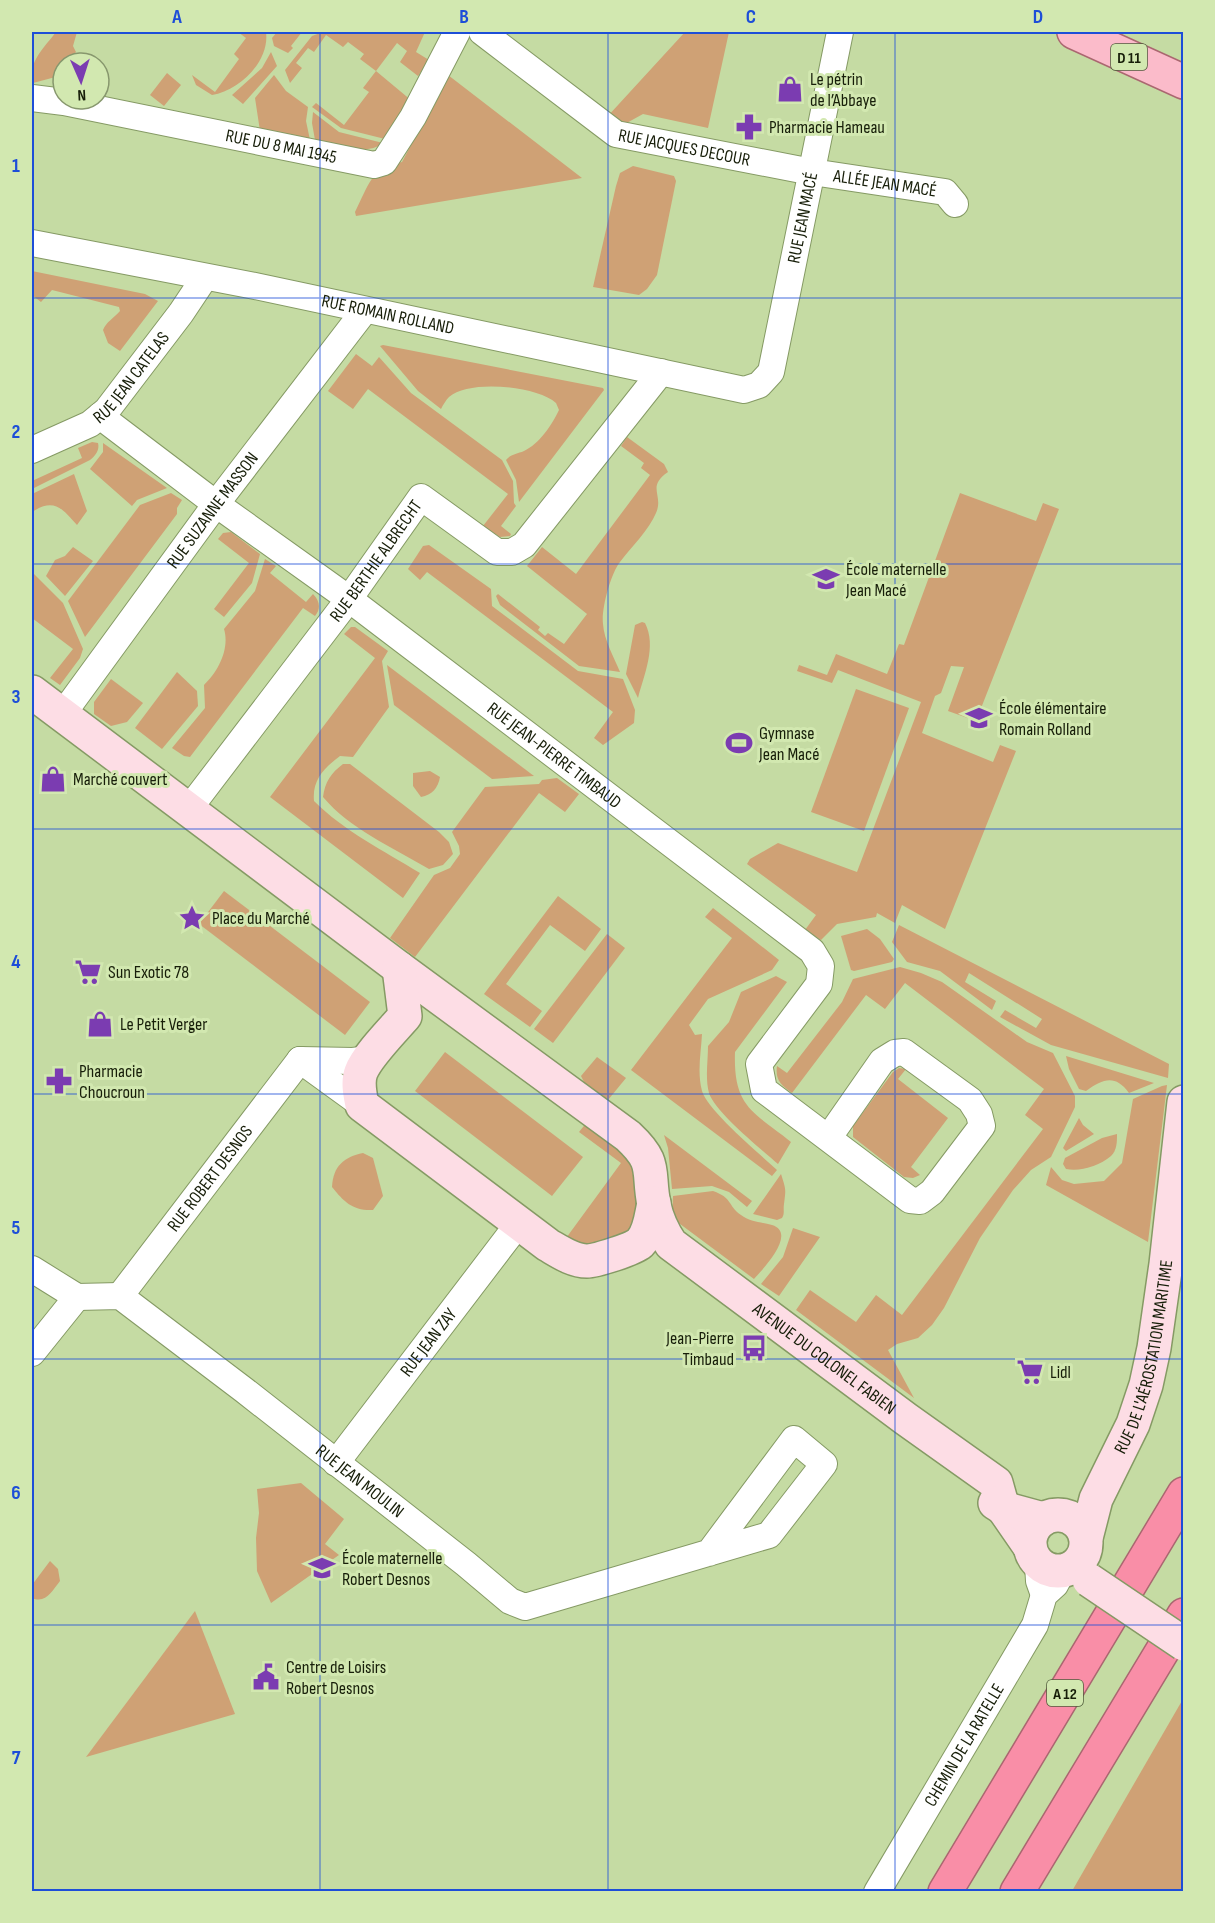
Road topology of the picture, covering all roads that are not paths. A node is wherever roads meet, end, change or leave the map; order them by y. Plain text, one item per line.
1 (457, 32) edge
2 (482, 32) edge
3 (840, 32) edge
4 (1074, 32) edge
5 (1184, 82) edge
6 (32, 98) edge
7 (812, 172) junction
8 (955, 204) dead end
9 (32, 243) edge
10 (205, 277) junction
11 (365, 310) junction
12 (661, 372) junction
13 (744, 390) joint
14 (100, 416) junction
15 (32, 450) edge
16 (216, 504) junction
17 (349, 599) junction
18 (32, 692) edge
19 (62, 715) junction
20 (188, 810) junction
21 (399, 968) junction
22 (448, 1004) junction
23 (405, 1016) junction
24 (369, 1059) junction
25 (300, 1060) junction
26 (1184, 1102) edge
27 (362, 1105) junction
28 (829, 1137) junction
29 (654, 1203) junction
30 (519, 1223) junction
31 (639, 1244) junction
32 (32, 1269) edge
33 (120, 1296) junction
34 (77, 1297) junction
35 (32, 1353) edge
36 (336, 1463) junction
37 (1184, 1494) edge
38 (1003, 1508) junction
39 (1068, 1551) junction
40 (709, 1553) junction
41 (1184, 1615) edge
42 (1184, 1625) edge
43 (1184, 1644) edge
44 (878, 1892) edge
45 (945, 1892) edge
46 (1017, 1892) edge

1 - 6 street, RUE DU 8 MAI 1945
2 - 7 street, RUE JACQUES DECOUR
3 - 7 street, RUE JEAN MACÉ
4 - 5 main road, D 11
7 - 8 street, ALLÉE JEAN MACÉ
7 - 13 street, RUE JEAN MACÉ
9 - 10 street, RUE ROMAIN ROLLAND
10 - 11 street, RUE ROMAIN ROLLAND
10 - 14 street, RUE JEAN CATELAS
11 - 12 street, RUE ROMAIN ROLLAND
11 - 16 street, RUE SUZANNE MASSON
12 - 13 street, RUE ROMAIN ROLLAND
12 - 17 street, RUE BERTHIE ALBRECHT
14 - 15 street, RUE JEAN CATELAS
14 - 16 street, RUE JEAN-PIERRE TIMBAUD
16 - 17 street, RUE JEAN-PIERRE TIMBAUD
16 - 19 street, RUE SUZANNE MASSON
17 - 20 street, RUE BERTHIE ALBRECHT
17 - 28 street, RUE JEAN-PIERRE TIMBAUD
18 - 19 street, AVENUE DU COLONEL FABIEN
19 - 20 street, AVENUE DU COLONEL FABIEN
20 - 21 street, AVENUE DU COLONEL FABIEN
21 - 22 street, AVENUE DU COLONEL FABIEN
21 - 23 street
22 - 23 street
22 - 29 street, AVENUE DU COLONEL FABIEN
23 - 24 street
24 - 25 street
24 - 27 street
25 - 27 street
25 - 33 street, RUE ROBERT DESNOS
26 - 39 street, RUE DE L'AÉROSTATION MARITIME
27 - 30 street
28 - 28 street, RUE JEAN-PIERRE TIMBAUD
29 - 31 street, AVENUE DU COLONEL FABIEN
29 - 38 street, AVENUE DU COLONEL FABIEN
30 - 31 street
30 - 36 street, RUE JEAN ZAY
31 - 38 street, AVENUE DU COLONEL FABIEN
32 - 34 street
33 - 34 street
33 - 36 street, RUE JEAN MOULIN
34 - 35 street
36 - 40 street, RUE JEAN MOULIN
37 - 45 highway, A 12
38 - 39 street, AVENUE DU COLONEL FABIEN
39 - 42 street, AVENUE DU COLONEL FABIEN
39 - 43 street, AVENUE DU COLONEL FABIEN, bridge
39 - 44 street, CHEMIN DE LA RATELLE
40 - 40 street, RUE JEAN MOULIN
41 - 46 highway

